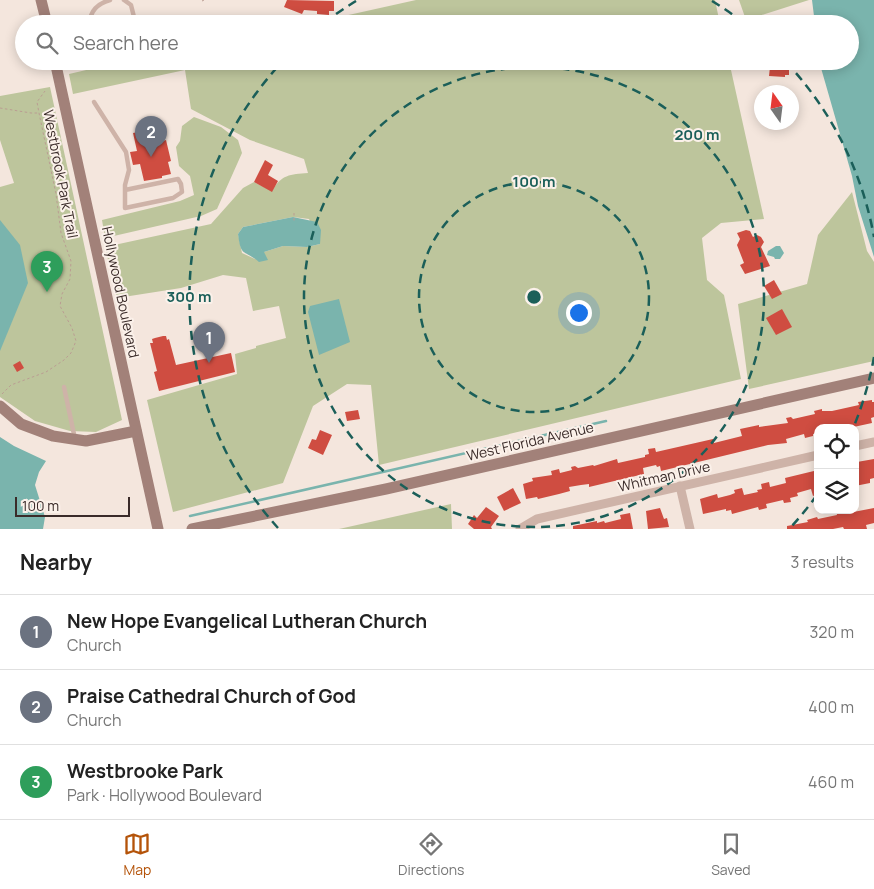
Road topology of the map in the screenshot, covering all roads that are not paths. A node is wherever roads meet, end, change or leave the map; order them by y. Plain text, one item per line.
1 (42, 0) edge
2 (110, 0) edge
3 (124, 0) edge
4 (45, 15) edge
5 (90, 15) edge
6 (134, 15) edge
7 (57, 70) edge
8 (94, 102) dead end
9 (125, 190) junction
10 (874, 378) edge
11 (64, 387) dead end
12 (0, 406) edge
13 (136, 431) junction
14 (75, 439) junction
15 (874, 442) edge
16 (859, 445) edge
17 (814, 456) edge
18 (680, 486) junction
19 (158, 529) edge
20 (192, 529) edge
21 (520, 529) edge
22 (690, 529) edge

1 - 4 street
2 - 5 lane
3 - 6 lane
7 - 13 street, Hollywood Boulevard
8 - 9 lane
9 - 9 lane
10 - 20 street, West Florida Avenue
11 - 14 lane
12 - 14 street
13 - 14 street
13 - 19 street, Hollywood Boulevard
15 - 16 street
17 - 18 street, Whitman Drive
18 - 21 street, Whitman Drive
18 - 22 street

